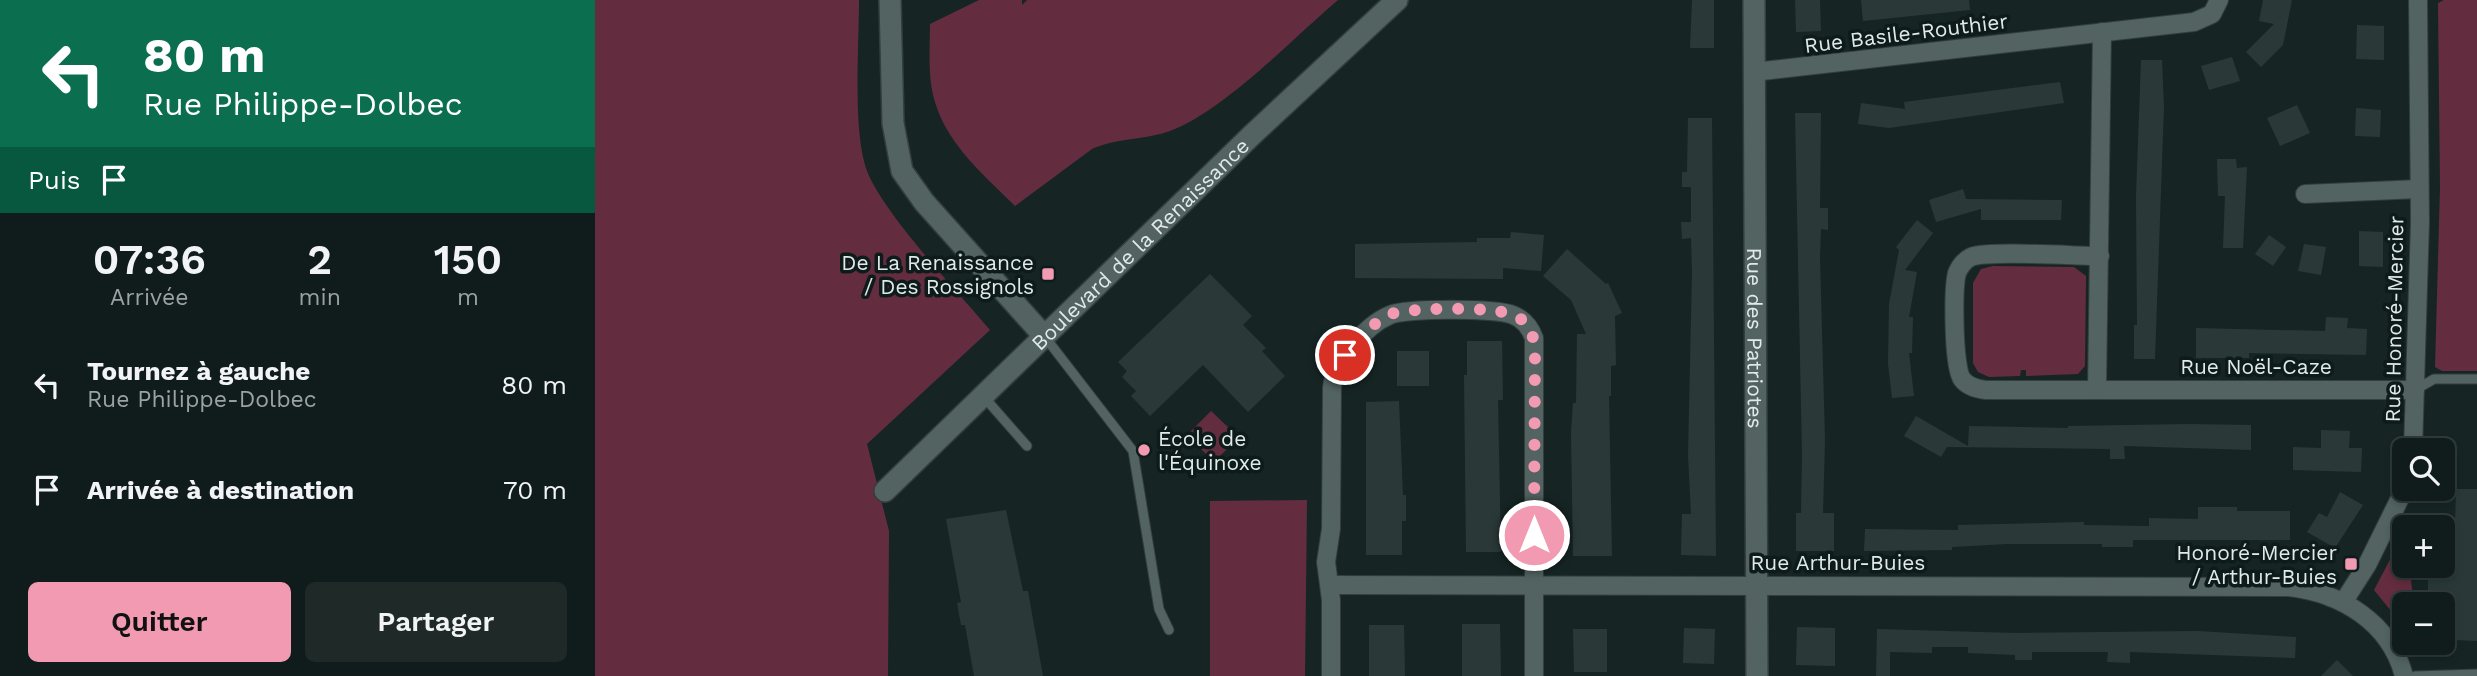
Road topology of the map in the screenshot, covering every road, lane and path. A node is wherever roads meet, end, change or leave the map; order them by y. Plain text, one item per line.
1 (890, 0) edge
2 (1398, 0) edge
3 (1754, 0) edge
4 (2219, 0) edge
5 (2418, 0) edge
6 (2102, 32) junction
7 (1754, 72) junction
8 (2419, 189) junction
9 (2305, 194) dead end
10 (2100, 256) junction
11 (1044, 336) junction
12 (2477, 379) edge
13 (2097, 389) junction
14 (2415, 390) junction
15 (982, 396) junction
16 (2413, 438) edge
17 (1027, 446) dead end
18 (885, 491) dead end
19 (2399, 501) edge
20 (1534, 584) junction
21 (1329, 585) junction
22 (1756, 585) junction
23 (2344, 601) junction
24 (1169, 630) dead end
25 (2477, 674) edge
26 (1331, 676) edge
27 (1534, 676) edge
28 (1757, 676) edge
29 (2405, 676) edge
30 (2415, 676) edge

1 - 11 street
2 - 11 street, Boulevard de la Renaissance
3 - 7 street, Rue des Patriotes
4 - 6 street, Rue Basile-Routhier
5 - 8 street, Rue Honoré-Mercier
6 - 7 street, Rue Basile-Routhier
6 - 10 street
7 - 22 street, Rue des Patriotes
8 - 9 street, Rue Honoré-Mercier
8 - 14 street, Rue Honoré-Mercier
10 - 13 street
10 - 13 street, Rue Noël-Caze
11 - 15 street, Boulevard de la Renaissance
11 - 24 lane
12 - 14 lane
13 - 14 street, Rue Noël-Caze
14 - 16 street, Rue Honoré-Mercier
15 - 17 lane
15 - 18 street, Boulevard de la Renaissance
19 - 23 street
20 - 21 street, Rue Arthur-Buies
20 - 21 street
20 - 22 street, Rue Arthur-Buies
20 - 27 street
21 - 26 street
22 - 23 street, Rue Arthur-Buies
22 - 28 street, Rue des Patriotes
23 - 29 street
25 - 30 lane

